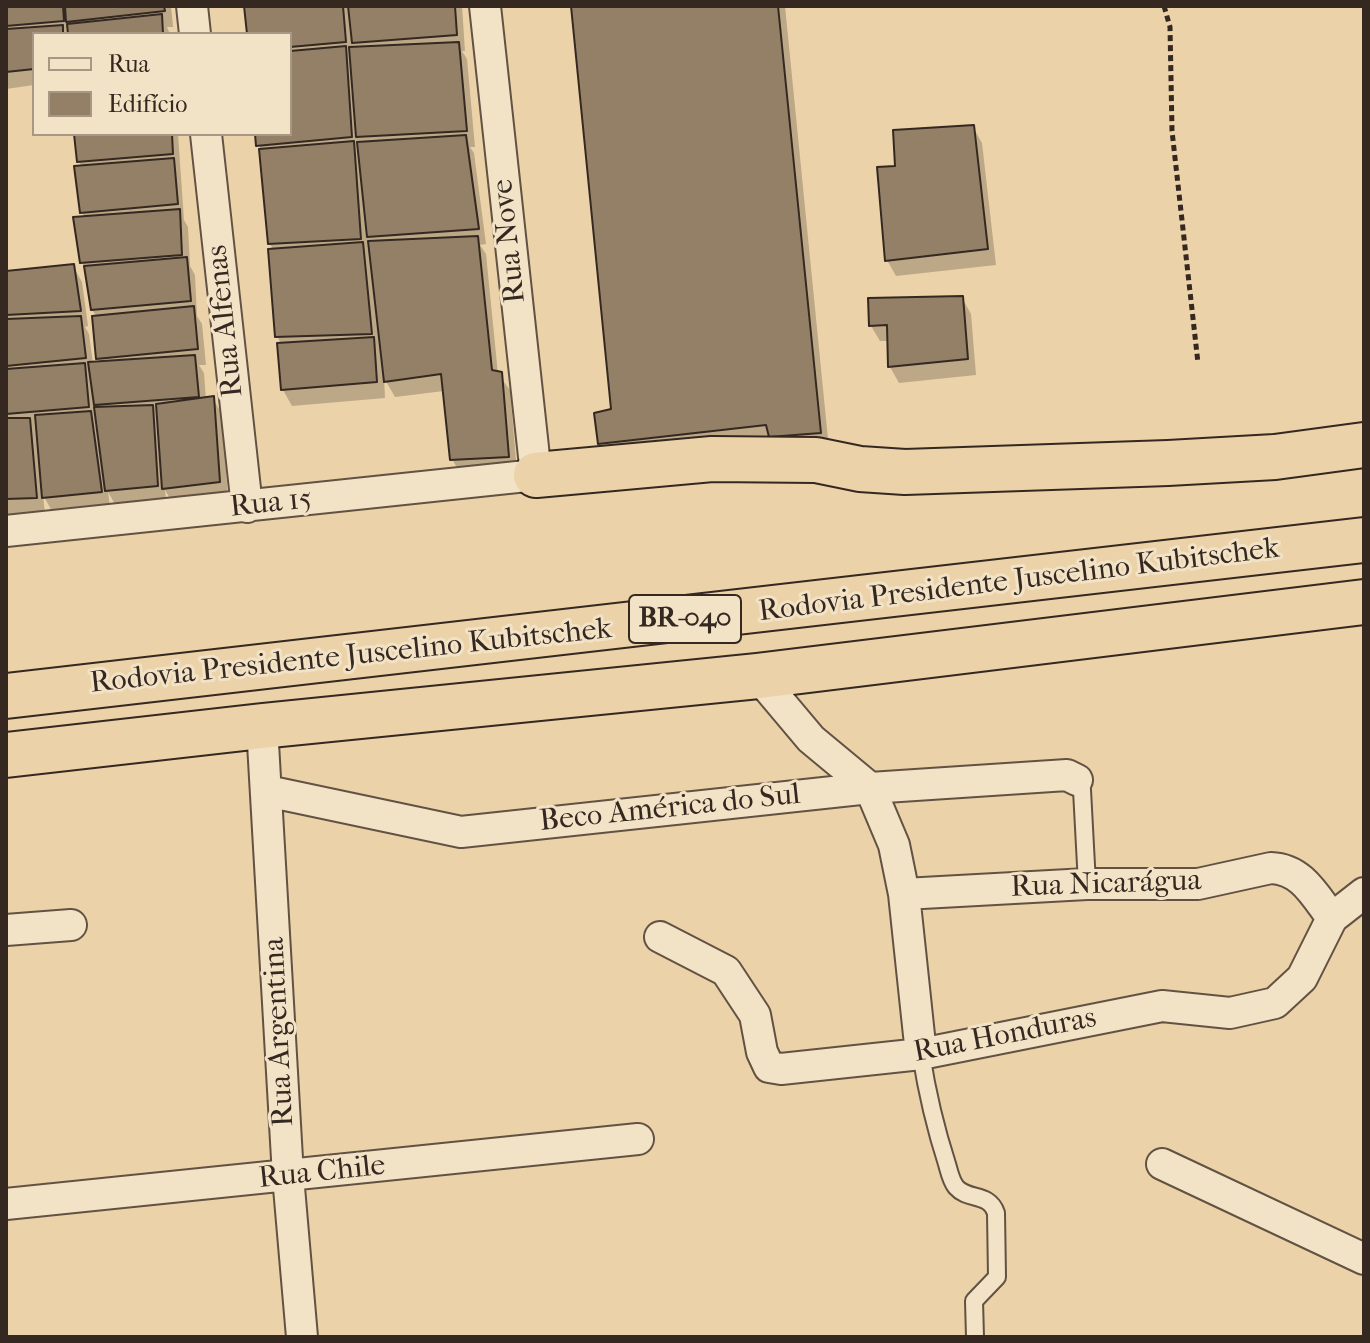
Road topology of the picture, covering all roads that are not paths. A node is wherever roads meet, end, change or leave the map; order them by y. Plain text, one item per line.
1 (192, 6) edge
2 (485, 6) edge
3 (195, 32) edge
4 (206, 136) edge
5 (1364, 445) edge
6 (536, 475) junction
7 (247, 507) junction
8 (6, 531) edge
9 (1364, 540) edge
10 (1364, 602) edge
11 (758, 676) junction
12 (6, 696) edge
13 (262, 726) junction
14 (6, 755) edge
15 (1077, 780) joint
16 (870, 788) junction
17 (267, 791) junction
18 (1087, 884) junction
19 (1364, 893) edge
20 (904, 894) junction
21 (1332, 918) junction
22 (71, 925) dead end
23 (6, 930) edge
24 (660, 937) dead end
25 (921, 1054) junction
26 (638, 1139) dead end
27 (1162, 1164) dead end
28 (288, 1176) junction
29 (6, 1204) edge
30 (1364, 1259) edge
31 (302, 1337) edge
32 (975, 1337) edge

1 - 3 street
2 - 6 street, Rua Nove
4 - 7 street, Rua Alfenas
5 - 6 highway
6 - 7 street, Rua 15
7 - 8 street, Rua 15
9 - 12 highway, Rodovia Presidente Juscelino Kubitschek / BR-040
10 - 11 highway, Rodovia Presidente Juscelino Kubitschek / BR-040
11 - 13 highway, Rodovia Presidente Juscelino Kubitschek / BR-040
11 - 16 street
13 - 14 highway, Rodovia Presidente Juscelino Kubitschek / BR-040
13 - 17 street, Rua Argentina
15 - 16 street, Beco América do Sul
15 - 18 lane
16 - 17 street, Beco América do Sul
16 - 20 street
17 - 28 street, Rua Argentina
18 - 20 street, Rua Nicarágua
18 - 21 street, Rua Nicarágua
19 - 21 street, Rua Honduras
20 - 25 street
21 - 25 street, Rua Honduras
22 - 23 street
24 - 25 street, Rua Honduras
25 - 32 lane
26 - 28 street, Rua Chile
27 - 30 street
28 - 29 street, Rua Chile
28 - 31 street, Rua Argentina

